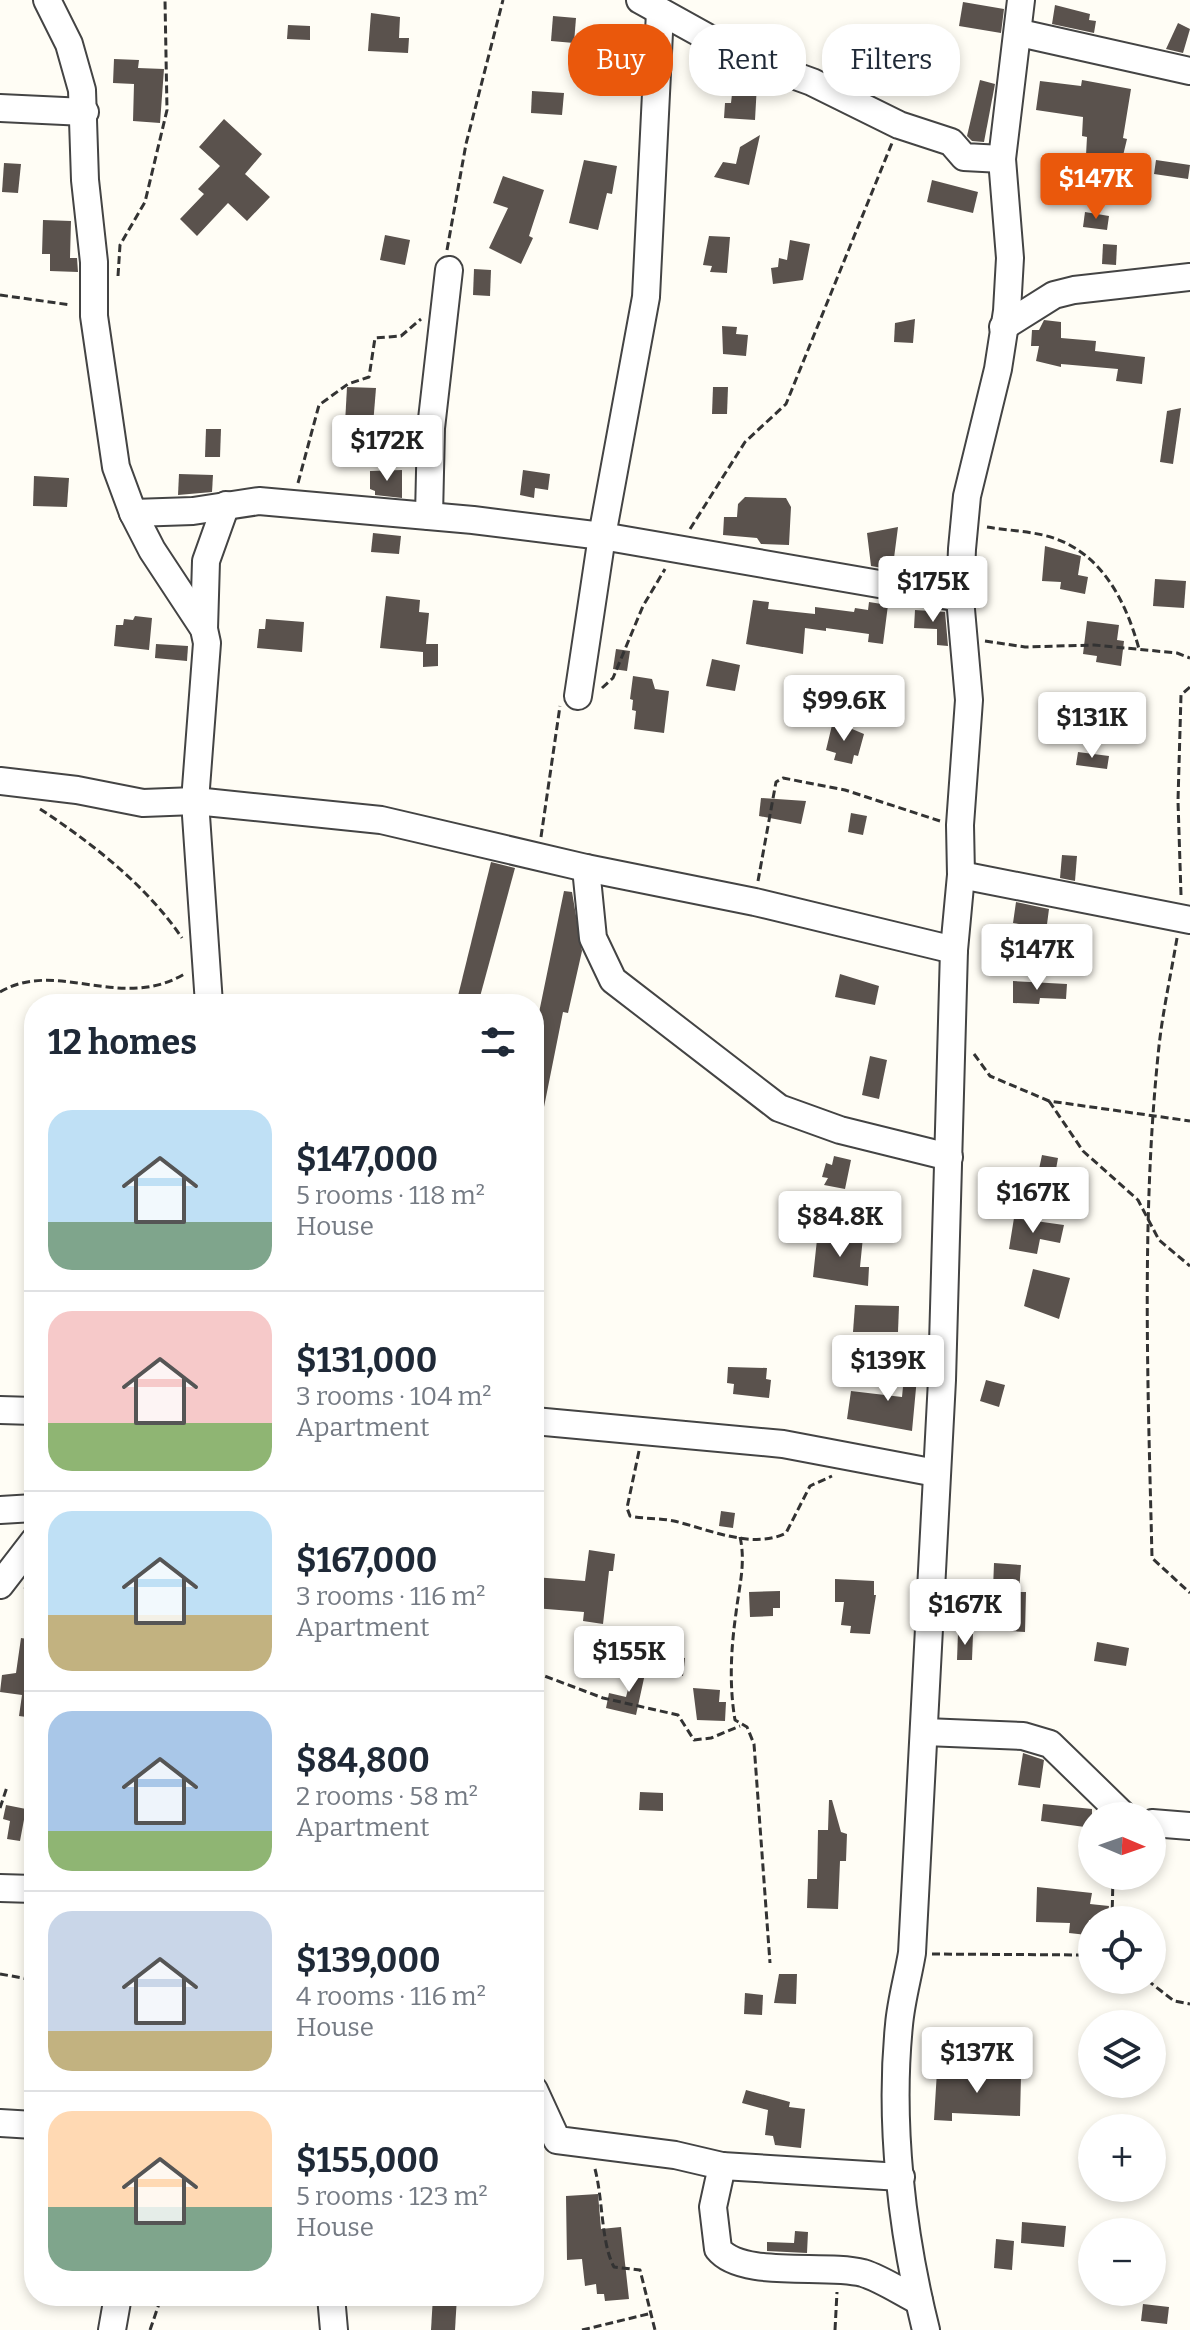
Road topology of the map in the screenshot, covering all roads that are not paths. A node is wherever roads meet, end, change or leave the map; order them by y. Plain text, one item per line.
1 (47, 0) edge
2 (1021, 0) edge
3 (650, 6) edge
4 (1020, 33) junction
5 (1190, 71) edge
6 (0, 108) edge
7 (85, 112) junction
8 (1002, 159) junction
9 (447, 262) road end
10 (1190, 277) edge
11 (1003, 327) junction
12 (226, 505) junction
13 (133, 513) junction
14 (429, 516) junction
15 (602, 536) junction
16 (960, 598) junction
17 (204, 629) junction
18 (578, 696) dead end
19 (0, 781) edge
20 (195, 801) junction
21 (586, 868) junction
22 (961, 875) junction
23 (1183, 922) edge
24 (954, 950) junction
25 (208, 994) edge
26 (949, 1157) junction
27 (0, 1410) edge
28 (24, 1411) edge
29 (544, 1422) edge
30 (936, 1473) junction
31 (24, 1554) edge
32 (0, 1585) edge
33 (925, 1732) junction
34 (1110, 1802) edge
35 (1166, 1824) edge
36 (1190, 1826) edge
37 (0, 1888) edge
38 (24, 1889) edge
39 (0, 2123) edge
40 (24, 2124) edge
41 (546, 2140) edge
42 (722, 2166) junction
43 (901, 2177) junction
44 (919, 2301) junction
45 (116, 2306) edge
46 (332, 2306) edge
47 (112, 2330) edge
48 (334, 2330) edge
49 (926, 2330) edge

1 - 7 street
2 - 4 street
3 - 8 street
3 - 15 street
4 - 5 street
4 - 8 street
6 - 7 street
7 - 13 street
8 - 11 street
9 - 14 street
10 - 11 street
11 - 16 street
12 - 13 street
12 - 14 street
12 - 17 street
13 - 17 street
14 - 15 street
15 - 16 street
15 - 18 street
16 - 22 street
17 - 20 street
19 - 20 street
20 - 21 street
20 - 25 street
21 - 24 street
21 - 26 street
22 - 23 street
22 - 24 street
24 - 26 street
26 - 30 street
27 - 28 street
29 - 30 street
30 - 33 street
31 - 32 street
33 - 34 street
33 - 43 street
35 - 36 street
37 - 38 street
39 - 40 street
41 - 42 street
42 - 43 street
42 - 44 street
43 - 44 street
44 - 49 street
45 - 47 street
46 - 48 street

